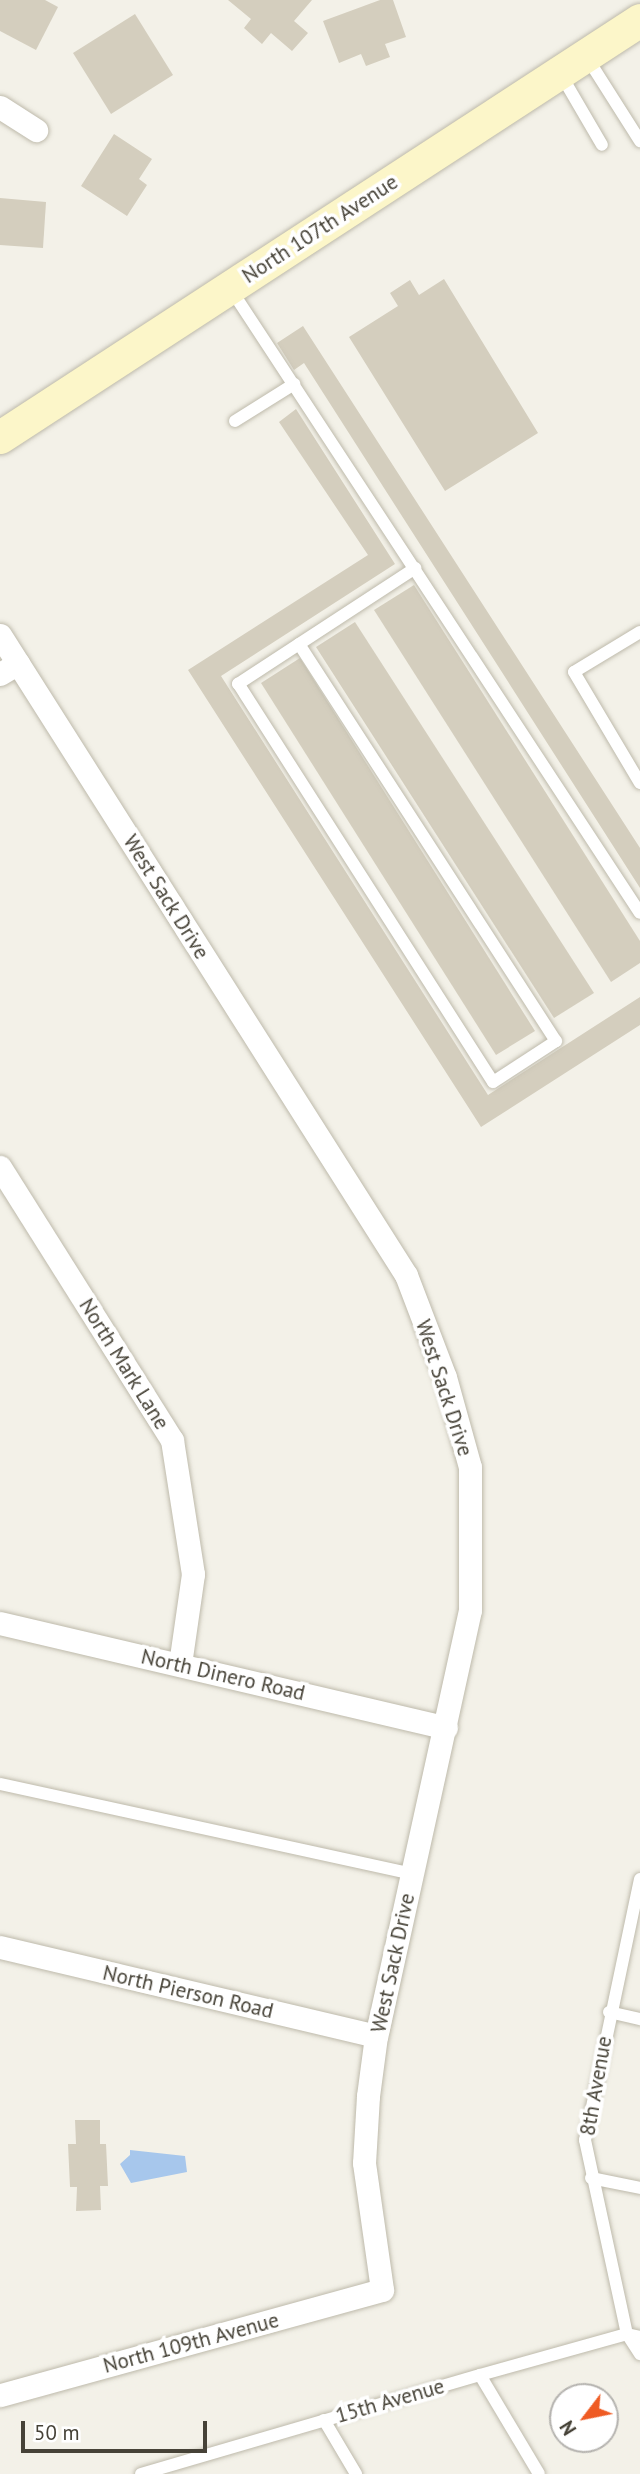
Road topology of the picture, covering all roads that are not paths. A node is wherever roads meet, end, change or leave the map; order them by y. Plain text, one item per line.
1 (640, 20) edge
2 (573, 64) junction
3 (0, 107) edge
4 (36, 130) dead end
5 (640, 141) edge
6 (602, 145) dead end
7 (229, 288) junction
8 (294, 384) junction
9 (235, 421) dead end
10 (0, 438) edge
11 (415, 568) junction
12 (640, 632) edge
13 (0, 635) edge
14 (299, 644) junction
15 (9, 668) edge
16 (640, 783) edge
17 (640, 913) edge
18 (0, 1167) edge
19 (0, 1623) edge
20 (180, 1664) junction
21 (446, 1728) junction
22 (0, 1784) edge
23 (413, 1874) junction
24 (640, 1878) edge
25 (0, 1947) edge
26 (609, 2012) junction
27 (640, 2019) edge
28 (376, 2036) junction
29 (591, 2178) junction
30 (640, 2188) edge
31 (382, 2290) joint
32 (634, 2336) edge
33 (640, 2354) edge
34 (480, 2375) junction
35 (0, 2395) edge
36 (324, 2420) junction
37 (171, 2471) edge
38 (141, 2474) edge
39 (356, 2474) edge
40 (539, 2474) edge

1 - 2 main road, North 107th Avenue
2 - 5 lane
2 - 6 lane
2 - 7 main road, North 107th Avenue
3 - 4 street
7 - 8 lane
7 - 10 main road, North 107th Avenue
8 - 9 lane
8 - 11 lane
11 - 14 lane
11 - 17 lane
12 - 16 lane
13 - 15 street, West Sack Drive
14 - 14 lane
15 - 21 street, West Sack Drive
18 - 20 street, North Mark Lane
19 - 20 street, North Dinero Road
20 - 21 street, North Dinero Road
21 - 23 street, West Sack Drive
22 - 23 lane
23 - 28 street, West Sack Drive
24 - 26 lane, 8th Avenue
25 - 28 street, North Pierson Road
26 - 27 lane
26 - 29 lane, 8th Avenue
28 - 31 street, West Sack Drive
29 - 30 lane
29 - 32 lane, 8th Avenue
31 - 35 street, North 109th Avenue
32 - 33 lane
32 - 34 lane, 15th Avenue
34 - 36 lane, 15th Avenue
34 - 40 lane
36 - 37 lane, 15th Avenue
36 - 39 lane
37 - 38 lane, 15th Avenue

